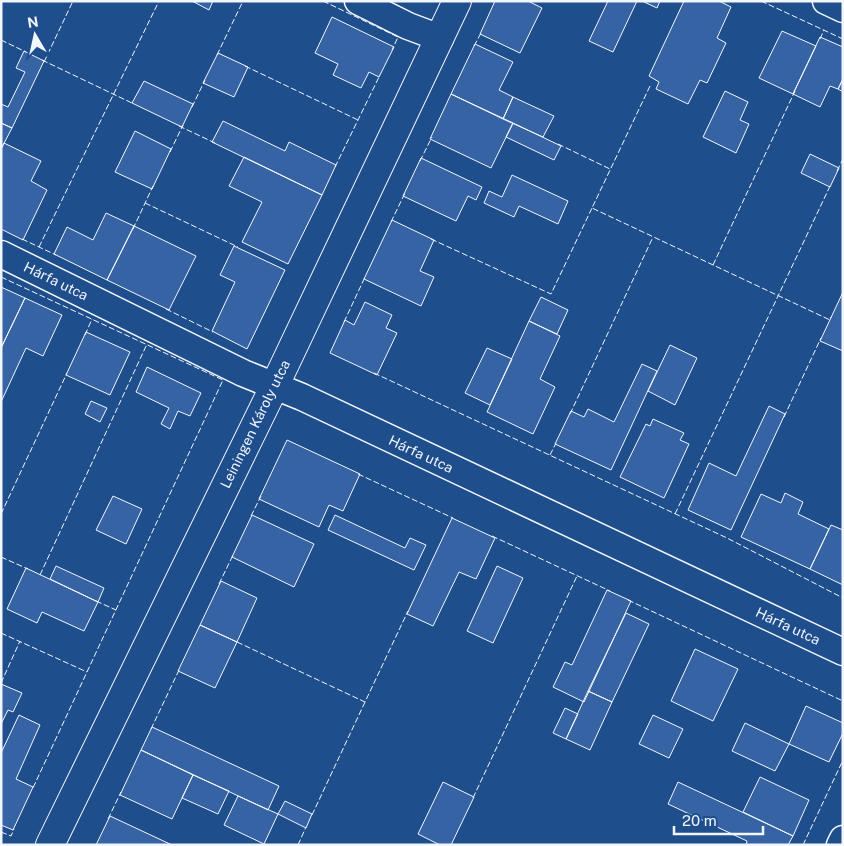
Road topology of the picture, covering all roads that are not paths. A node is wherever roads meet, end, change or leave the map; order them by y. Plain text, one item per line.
1 (358, 1) edge
2 (457, 1) edge
3 (826, 1) edge
4 (843, 9) edge
5 (440, 38) junction
6 (1, 254) edge
7 (275, 385) junction
8 (843, 652) edge
9 (843, 840) edge
10 (50, 845) edge
11 (840, 845) edge

1 - 5 street
2 - 5 street, Leiningen Károly utca
3 - 4 street
5 - 7 street, Leiningen Károly utca
6 - 7 street, Hárfa utca
7 - 8 street, Hárfa utca
7 - 10 street, Leiningen Károly utca
9 - 11 street

